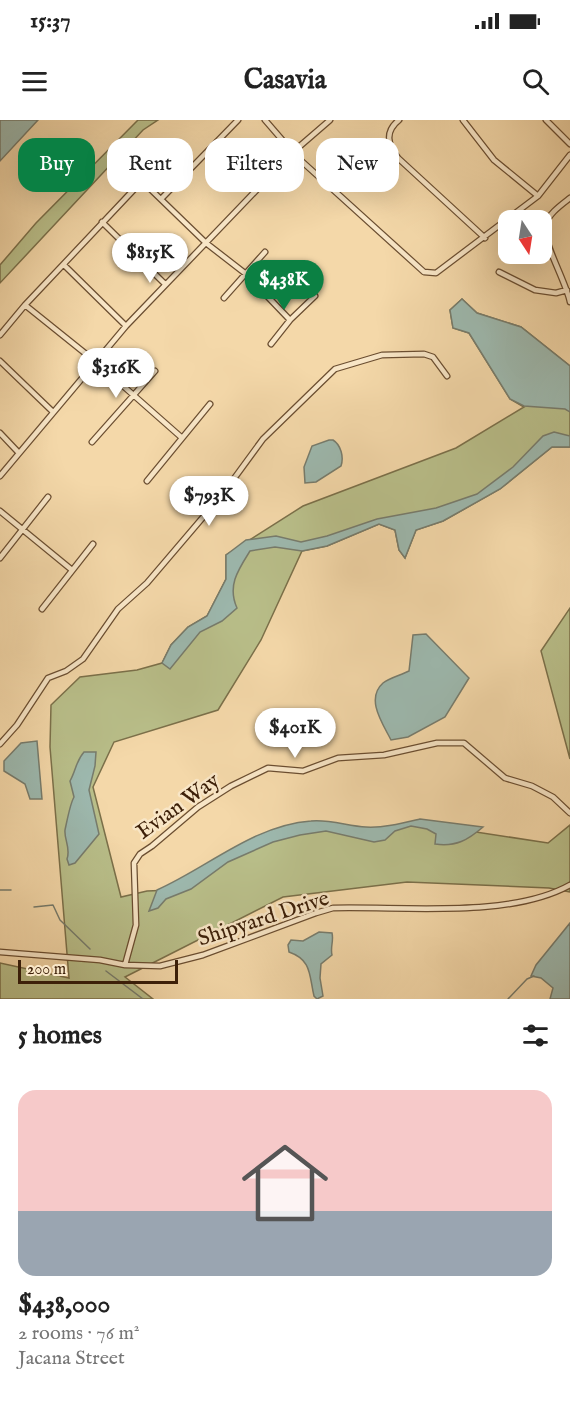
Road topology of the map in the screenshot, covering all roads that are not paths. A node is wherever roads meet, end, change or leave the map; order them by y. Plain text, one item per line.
1 (238, 120) edge
2 (265, 120) edge
3 (330, 120) edge
4 (399, 120) edge
5 (463, 120) edge
6 (546, 120) edge
7 (281, 138) edge
8 (304, 142) edge
9 (570, 144) edge
10 (570, 155) edge
11 (304, 162) edge
12 (255, 192) edge
13 (538, 196) junction
14 (162, 198) junction
15 (570, 198) edge
16 (102, 222) junction
17 (485, 238) junction
18 (206, 243) junction
19 (265, 252) dead end
20 (64, 265) junction
21 (499, 272) dead end
22 (246, 274) junction
23 (165, 284) junction
24 (567, 290) junction
25 (315, 296) dead end
26 (224, 298) dead end
27 (570, 302) edge
28 (25, 305) junction
29 (290, 320) junction
30 (126, 326) junction
31 (0, 335) edge
32 (271, 344) dead end
33 (0, 361) edge
34 (96, 362) junction
35 (155, 371) dead end
36 (447, 376) dead end
37 (133, 397) junction
38 (210, 404) dead end
39 (52, 411) junction
40 (0, 433) edge
41 (181, 437) junction
42 (92, 442) dead end
43 (18, 452) junction
44 (0, 476) edge
45 (147, 481) dead end
46 (48, 497) dead end
47 (0, 511) edge
48 (21, 530) junction
49 (93, 544) dead end
50 (0, 558) edge
51 (72, 570) junction
52 (42, 609) dead end
53 (0, 744) edge
54 (570, 813) edge
55 (570, 885) edge
56 (0, 952) edge
57 (125, 965) junction

1 - 14 street
2 - 7 street
3 - 8 street
4 - 17 street
5 - 13 street
6 - 9 street
10 - 13 street
11 - 17 street
12 - 18 street
13 - 17 street
14 - 16 street
14 - 18 street
15 - 24 street
16 - 20 street
16 - 23 street
18 - 22 street
18 - 23 street
19 - 22 street
20 - 28 street
20 - 30 street
21 - 24 street
22 - 26 street
22 - 29 street
23 - 30 street
24 - 27 street
25 - 29 street
28 - 31 street
28 - 34 street
29 - 32 street
30 - 34 street
33 - 39 street
34 - 37 street
34 - 39 street
35 - 37 street
36 - 53 street
37 - 41 street
37 - 42 street
38 - 41 street
39 - 43 street
40 - 43 street
41 - 45 street
43 - 44 street
46 - 48 street
47 - 48 street
48 - 50 street
48 - 51 street
49 - 51 street
51 - 52 street
54 - 57 street, Evian Way
55 - 57 street, Shipyard Drive
56 - 57 street, Shipyard Drive

